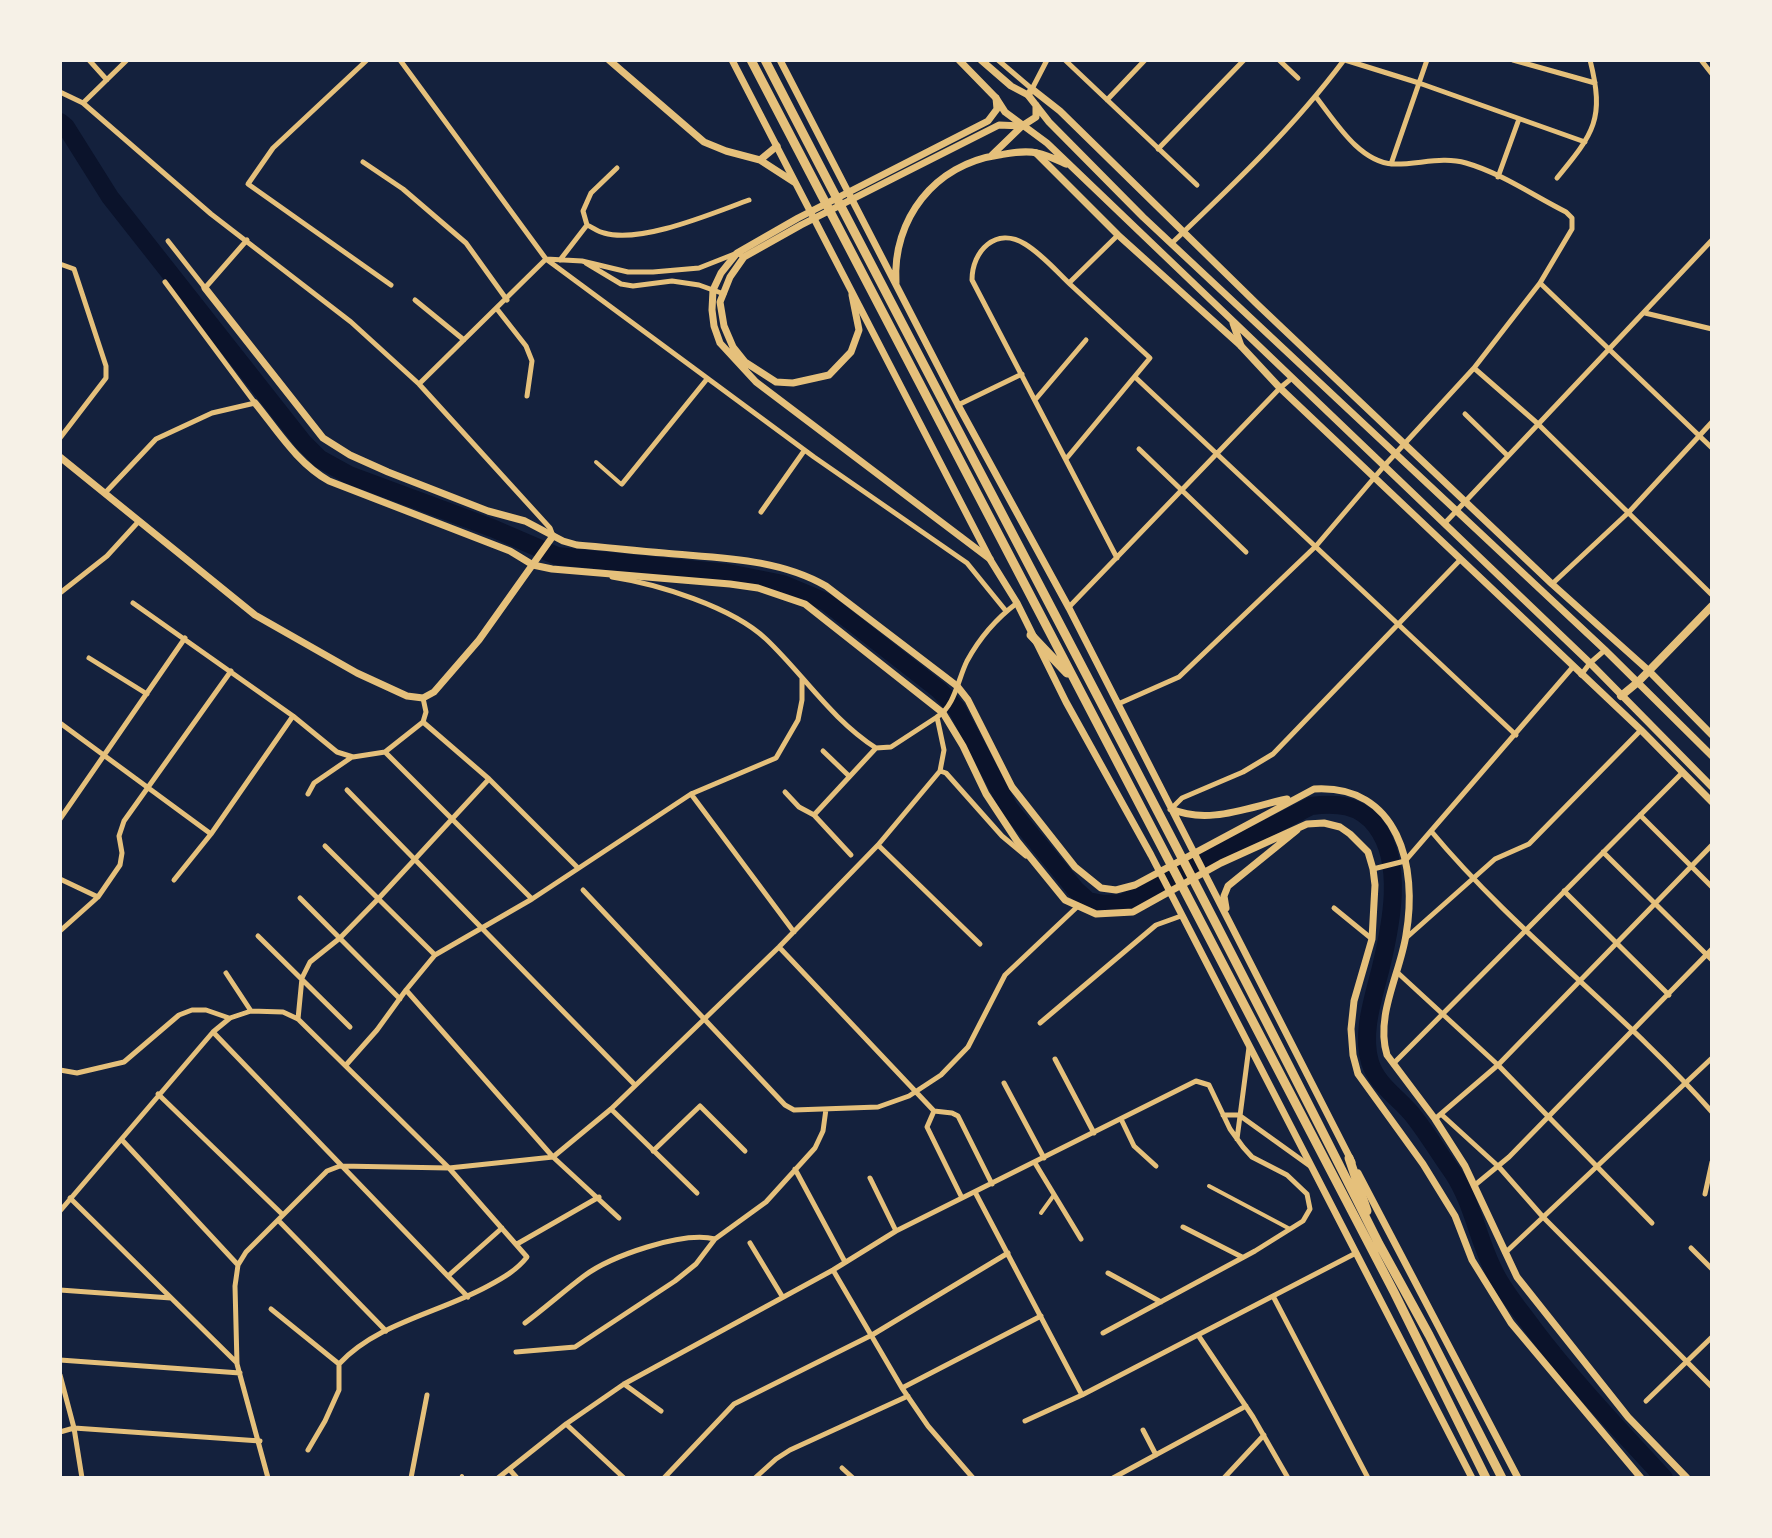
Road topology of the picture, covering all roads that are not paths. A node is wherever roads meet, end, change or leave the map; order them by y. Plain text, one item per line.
1 (89, 60) edge
2 (127, 60) edge
3 (367, 60) edge
4 (400, 60) edge
5 (609, 60) edge
6 (732, 60) edge
7 (751, 60) edge
8 (765, 60) edge
9 (780, 60) edge
10 (959, 60) edge
11 (981, 60) edge
12 (998, 60) edge
13 (1047, 60) edge
14 (1065, 60) edge
15 (1145, 60) edge
16 (1244, 60) edge
17 (1279, 60) edge
18 (1344, 60) edge
19 (1427, 60) edge
20 (1513, 60) edge
21 (1540, 60) edge
22 (1590, 60) edge
23 (1701, 60) edge
24 (1540, 68) junction
25 (1712, 74) edge
26 (1298, 78) dead end
27 (107, 81) junction
28 (1419, 83) junction
29 (1596, 84) junction
30 (60, 92) edge
31 (1030, 92) junction
32 (1316, 97) junction
33 (996, 98) junction
34 (1107, 100) junction
35 (83, 103) junction
36 (1036, 103) junction
37 (1519, 119) junction
38 (1022, 126) junction
39 (1585, 142) junction
40 (777, 146) junction
41 (1158, 149) junction
42 (1036, 153) junction
43 (990, 157) junction
44 (760, 160) junction
45 (363, 162) dead end
46 (1068, 164) junction
47 (1391, 164) junction
48 (617, 168) dead end
49 (1498, 177) junction
50 (1557, 178) dead end
51 (794, 182) junction
52 (1197, 185) dead end
53 (866, 187) junction
54 (749, 200) dead end
55 (587, 225) junction
56 (1184, 232) junction
57 (1118, 235) junction
58 (247, 240) junction
59 (1712, 240) edge
60 (168, 241) dead end
61 (1172, 243) junction
62 (741, 255) junction
63 (546, 259) junction
64 (560, 260) junction
65 (1190, 260) junction
66 (582, 261) junction
67 (63, 264) edge
68 (1179, 270) junction
69 (165, 282) dead end
70 (1069, 283) junction
71 (1540, 283) junction
72 (391, 285) dead end
73 (205, 288) junction
74 (897, 289) junction
75 (713, 290) junction
76 (851, 293) junction
77 (724, 294) junction
78 (415, 300) dead end
79 (507, 300) junction
80 (497, 309) junction
81 (1645, 313) junction
82 (1233, 321) junction
83 (1712, 329) edge
84 (464, 340) junction
85 (1086, 340) dead end
86 (1241, 346) junction
87 (1608, 350) junction
88 (1474, 368) junction
89 (1022, 374) junction
90 (1135, 377) junction
91 (1292, 378) junction
92 (707, 379) junction
93 (419, 384) junction
94 (1280, 388) junction
95 (527, 396) dead end
96 (1035, 400) junction
97 (255, 403) junction
98 (958, 405) junction
99 (1465, 414) dead end
100 (1712, 422) edge
101 (1537, 423) junction
102 (1699, 436) junction
103 (60, 438) edge
104 (1405, 443) junction
105 (1712, 448) edge
106 (1139, 449) dead end
107 (804, 450) junction
108 (1396, 453) junction
109 (1218, 454) junction
110 (1508, 456) junction
111 (60, 457) edge
112 (1066, 459) junction
113 (596, 462) dead end
114 (1385, 465) junction
115 (1374, 478) junction
116 (622, 484) joint
117 (1184, 489) junction
118 (104, 494) junction
119 (1466, 502) junction
120 (761, 512) dead end
121 (1457, 512) junction
122 (1629, 512) junction
123 (139, 521) junction
124 (1444, 524) junction
125 (551, 538) junction
126 (1316, 546) junction
127 (1246, 552) dead end
128 (1117, 558) junction
129 (1461, 559) junction
130 (991, 561) junction
131 (534, 563) junction
132 (587, 573) junction
133 (60, 584) edge
134 (1552, 584) junction
135 (62, 592) edge
136 (1712, 595) edge
137 (133, 603) dead end
138 (1017, 603) junction
139 (1712, 606) edge
140 (1069, 608) junction
141 (1006, 611) junction
142 (1399, 626) junction
143 (1031, 635) junction
144 (185, 638) junction
145 (1605, 650) junction
146 (89, 658) dead end
147 (1590, 663) junction
148 (1572, 668) junction
149 (1648, 670) junction
150 (231, 671) junction
151 (1581, 675) junction
152 (802, 678) junction
153 (1076, 682) junction
154 (1638, 682) junction
155 (956, 688) junction
156 (147, 694) junction
157 (1621, 696) junction
158 (423, 698) junction
159 (1117, 704) junction
160 (942, 714) junction
161 (293, 716) junction
162 (423, 722) junction
163 (60, 723) edge
164 (1641, 730) junction
165 (1516, 735) junction
166 (1712, 735) edge
167 (876, 748) junction
168 (823, 751) dead end
169 (385, 752) junction
170 (104, 754) junction
171 (1712, 756) edge
172 (353, 757) junction
173 (940, 771) junction
174 (1683, 772) junction
175 (849, 776) junction
176 (489, 779) junction
177 (148, 787) junction
178 (1712, 787) edge
179 (347, 790) dead end
180 (785, 792) dead end
181 (308, 794) dead end
182 (691, 794) junction
183 (1293, 798) junction
184 (1712, 802) edge
185 (1171, 809) junction
186 (814, 815) junction
187 (1640, 815) junction
188 (60, 819) edge
189 (452, 822) junction
190 (1299, 827) junction
191 (1431, 831) junction
192 (211, 834) junction
193 (878, 845) junction
194 (1712, 845) edge
195 (325, 846) dead end
196 (1603, 852) junction
197 (851, 855) dead end
198 (415, 859) junction
199 (1403, 862) junction
200 (1035, 864) junction
201 (1691, 866) junction
202 (578, 868) junction
203 (1373, 869) junction
204 (60, 879) edge
205 (174, 880) dead end
206 (1473, 880) junction
207 (1712, 887) edge
208 (583, 890) dead end
209 (1564, 891) junction
210 (98, 897) junction
211 (300, 898) dead end
212 (379, 898) junction
213 (532, 899) junction
214 (1655, 904) junction
215 (1077, 907) junction
216 (1334, 908) dead end
217 (1180, 913) junction
218 (484, 929) junction
219 (1527, 930) junction
220 (60, 931) edge
221 (794, 932) junction
222 (258, 936) dead end
223 (1237, 936) junction
224 (340, 938) junction
225 (1372, 939) junction
226 (1406, 939) junction
227 (980, 944) dead end
228 (1616, 944) junction
229 (779, 947) junction
230 (1712, 949) edge
231 (435, 955) junction
232 (1706, 955) junction
233 (1712, 960) edge
234 (226, 973) dead end
235 (1398, 973) junction
236 (302, 978) junction
237 (1578, 981) junction
238 (406, 990) junction
239 (1669, 995) junction
240 (400, 999) junction
241 (251, 1011) junction
242 (1444, 1013) junction
243 (705, 1017) junction
244 (230, 1018) junction
245 (298, 1019) junction
246 (1040, 1023) dead end
247 (350, 1027) dead end
248 (1634, 1031) junction
249 (213, 1032) junction
250 (1249, 1046) junction
251 (1712, 1058) edge
252 (1055, 1059) dead end
253 (346, 1065) junction
254 (1392, 1065) junction
255 (1498, 1065) junction
256 (60, 1070) edge
257 (1004, 1083) dead end
258 (1687, 1083) junction
259 (635, 1085) junction
260 (917, 1091) junction
261 (158, 1094) junction
262 (611, 1109) junction
263 (826, 1109) junction
264 (934, 1111) junction
265 (1712, 1112) edge
266 (1223, 1115) junction
267 (1239, 1115) junction
268 (1549, 1116) junction
269 (1438, 1117) junction
270 (1121, 1119) junction
271 (1094, 1133) junction
272 (1237, 1139) junction
273 (122, 1140) junction
274 (653, 1151) junction
275 (745, 1151) dead end
276 (553, 1157) junction
277 (1044, 1158) junction
278 (1349, 1158) junction
279 (1712, 1162) edge
280 (1035, 1163) junction
281 (340, 1166) junction
282 (1156, 1166) dead end
283 (1596, 1166) junction
284 (1499, 1167) junction
285 (449, 1168) junction
286 (795, 1169) junction
287 (1313, 1169) junction
288 (870, 1178) dead end
289 (992, 1184) junction
290 (1475, 1185) junction
291 (1209, 1186) dead end
292 (975, 1192) junction
293 (697, 1193) dead end
294 (1705, 1194) dead end
295 (1054, 1195) junction
296 (599, 1197) junction
297 (70, 1198) junction
298 (962, 1198) junction
299 (60, 1211) edge
300 (1041, 1213) dead end
301 (1543, 1217) junction
302 (280, 1218) junction
303 (619, 1218) dead end
304 (1652, 1223) dead end
305 (1183, 1227) dead end
306 (502, 1228) junction
307 (1290, 1229) junction
308 (896, 1231) junction
309 (715, 1239) junction
310 (1081, 1239) dead end
311 (750, 1243) dead end
312 (517, 1244) junction
313 (1379, 1244) junction
314 (1691, 1248) dead end
315 (1357, 1252) junction
316 (1008, 1253) junction
317 (1504, 1253) junction
318 (1242, 1257) junction
319 (845, 1262) junction
320 (238, 1265) junction
321 (1712, 1269) edge
322 (833, 1270) junction
323 (1108, 1273) dead end
324 (448, 1276) junction
325 (60, 1290) edge
326 (782, 1296) junction
327 (1273, 1296) junction
328 (468, 1297) junction
329 (171, 1298) junction
330 (1161, 1302) junction
331 (271, 1309) dead end
332 (1041, 1316) junction
333 (525, 1323) dead end
334 (386, 1331) junction
335 (1103, 1333) dead end
336 (872, 1335) junction
337 (1198, 1335) junction
338 (1712, 1337) edge
339 (516, 1352) dead end
340 (60, 1360) edge
341 (1687, 1360) junction
342 (237, 1364) junction
343 (339, 1364) junction
344 (240, 1373) junction
345 (60, 1375) edge
346 (624, 1384) junction
347 (1712, 1387) edge
348 (902, 1388) junction
349 (427, 1395) dead end
350 (1082, 1395) junction
351 (908, 1396) junction
352 (1646, 1401) dead end
353 (1246, 1406) junction
354 (661, 1411) dead end
355 (1025, 1421) dead end
356 (566, 1424) junction
357 (74, 1428) junction
358 (1143, 1430) dead end
359 (60, 1432) edge
360 (1264, 1435) junction
361 (260, 1441) junction
362 (308, 1450) dead end
363 (1156, 1455) junction
364 (842, 1468) dead end
365 (510, 1470) junction
366 (82, 1478) edge
367 (268, 1478) edge
368 (411, 1478) edge
369 (498, 1478) edge
370 (517, 1478) edge
371 (624, 1478) edge
372 (664, 1478) edge
373 (755, 1478) edge
374 (853, 1478) edge
375 (973, 1478) edge
376 (1113, 1478) edge
377 (1224, 1478) edge
378 (1288, 1478) edge
379 (1368, 1478) edge
380 (1472, 1478) edge
381 (1486, 1478) edge
382 (1502, 1478) edge
383 (1518, 1478) edge
384 (1641, 1478) edge
385 (1687, 1478) edge

1 - 27 street
2 - 27 street
3 - 72 street
4 - 63 street
5 - 44 main road
6 - 40 main road
7 - 153 highway
8 - 313 highway
9 - 74 main road
10 - 33 main road
11 - 31 main road
12 - 31 street
13 - 31 street
14 - 34 street
15 - 34 street
16 - 41 street
17 - 26 street
18 - 28 street
18 - 32 street
19 - 28 street
20 - 24 street
21 - 24 street
22 - 29 street
23 - 25 street
24 - 29 street
27 - 35 street
28 - 37 street
28 - 47 street
29 - 39 street
30 - 35 street
31 - 36 main road
31 - 56 main road
32 - 47 street
32 - 56 street
33 - 38 main road
33 - 53 main road
34 - 41 street
35 - 58 street
36 - 38 main road
36 - 61 main road
37 - 39 street
37 - 49 street
38 - 43 main road
38 - 46 main road
38 - 53 main road
39 - 50 street
40 - 44 main road
40 - 51 main road
41 - 52 street
42 - 43 main road
42 - 46 main road
42 - 57 main road
43 - 74 main road
44 - 51 main road
45 - 79 street
46 - 68 main road
47 - 49 street
48 - 55 street
49 - 71 street
51 - 76 main road
53 - 62 main road
54 - 55 street
55 - 64 street
56 - 61 street
56 - 104 main road
57 - 70 street
57 - 86 main road
58 - 73 street
58 - 93 street
59 - 81 street
60 - 73 street
61 - 65 main road
62 - 66 street
62 - 75 main road
62 - 77 main road
63 - 64 street
63 - 79 street
63 - 92 street
64 - 66 street
65 - 68 main road
65 - 108 main road
66 - 75 street
67 - 103 street
68 - 82 main road
69 - 97 street
70 - 89 street
70 - 90 street
71 - 87 street
71 - 88 street
73 - 125 main road
74 - 98 main road
75 - 77 street
75 - 130 main road
76 - 77 main road
76 - 130 main road
78 - 84 street
79 - 80 street
80 - 84 street
80 - 95 street
81 - 83 street
81 - 87 street
82 - 86 main road
82 - 91 main road
84 - 93 street
85 - 96 street
86 - 94 main road
87 - 101 street
87 - 102 street
88 - 101 street
88 - 104 street
89 - 96 street
89 - 98 street
90 - 109 street
90 - 112 street
91 - 94 street
91 - 114 main road
92 - 107 street
92 - 116 street
93 - 125 street
94 - 109 street
94 - 115 main road
96 - 112 street
97 - 118 street
97 - 131 main road
98 - 140 main road
99 - 110 street
100 - 102 street
101 - 110 street
101 - 122 street
102 - 105 street
102 - 122 street
104 - 108 street
104 - 119 main road
106 - 117 street
107 - 120 street
107 - 141 street
108 - 114 street
108 - 121 main road
109 - 117 street
109 - 126 street
110 - 119 street
111 - 118 main road
112 - 128 street
113 - 116 street
114 - 115 street
114 - 124 main road
115 - 126 street
115 - 129 main road
117 - 127 street
117 - 128 street
118 - 123 main road
119 - 121 street
119 - 134 main road
121 - 124 street
121 - 145 main road
122 - 134 street
122 - 136 street
123 - 135 street
123 - 158 main road
124 - 147 main road
125 - 131 main road
125 - 155 main road
126 - 142 street
126 - 159 street
128 - 140 street
129 - 142 street
129 - 148 main road
130 - 138 main road
131 - 132 main road
131 - 158 main road
132 - 152 street
132 - 160 main road
133 - 135 street
134 - 149 main road
137 - 144 street
138 - 141 street
138 - 143 main road
139 - 149 main road
140 - 159 main road
141 - 155 street
142 - 165 street
142 - 185 street
143 - 153 highway
143 - 217 main road
144 - 150 street
144 - 156 street
145 - 147 street
145 - 154 main road
146 - 156 street
147 - 151 street
147 - 157 main road
148 - 151 main road
148 - 165 street
149 - 154 main road
149 - 166 main road
150 - 161 street
150 - 177 street
151 - 164 main road
152 - 167 street
152 - 182 street
153 - 381 highway
154 - 157 main road
154 - 171 main road
155 - 160 street
155 - 183 main road
156 - 170 street
157 - 178 main road
158 - 162 street
159 - 185 main road
160 - 167 street
160 - 173 street
160 - 200 main road
161 - 172 street
161 - 192 street
162 - 169 street
162 - 176 street
163 - 170 street
164 - 174 main road
164 - 206 street
165 - 191 street
167 - 175 street
168 - 175 street
169 - 172 street
169 - 189 street
170 - 177 street
170 - 188 street
172 - 181 street
173 - 193 street
173 - 200 street
174 - 184 main road
174 - 187 street
175 - 186 street
176 - 189 street
176 - 202 street
177 - 192 street
177 - 210 street
179 - 198 street
180 - 186 street
182 - 202 street
182 - 221 street
183 - 185 main road
183 - 199 main road
185 - 223 main road
186 - 197 street
187 - 196 street
187 - 201 street
189 - 198 street
189 - 213 street
190 - 203 main road
190 - 215 main road
190 - 223 main road
191 - 199 street
191 - 206 street
192 - 205 street
193 - 221 street
193 - 227 street
194 - 201 street
195 - 212 street
196 - 209 street
196 - 214 street
198 - 212 street
198 - 218 street
199 - 203 street
199 - 226 main road
200 - 215 main road
201 - 207 street
201 - 214 street
202 - 213 street
203 - 225 main road
204 - 210 street
206 - 219 street
206 - 226 street
208 - 243 street
209 - 219 street
209 - 228 street
210 - 220 street
211 - 224 street
212 - 224 street
212 - 231 street
213 - 218 street
214 - 228 street
214 - 232 street
215 - 260 street
216 - 225 street
217 - 246 street
217 - 250 main road
218 - 231 street
218 - 259 street
219 - 237 street
219 - 242 street
221 - 229 street
222 - 236 street
223 - 278 main road
224 - 236 street
224 - 240 street
225 - 384 main road
226 - 235 main road
228 - 237 street
228 - 239 street
229 - 243 street
229 - 260 street
230 - 232 street
231 - 238 street
232 - 233 street
232 - 239 street
234 - 241 street
235 - 242 street
235 - 254 main road
236 - 245 street
236 - 247 street
237 - 248 street
237 - 255 street
238 - 240 street
238 - 276 street
239 - 248 street
240 - 253 street
241 - 244 street
241 - 245 street
242 - 254 street
242 - 255 street
243 - 259 street
243 - 263 street
244 - 249 street
244 - 256 street
245 - 253 street
248 - 258 street
248 - 268 street
249 - 261 street
249 - 281 street
250 - 267 street
250 - 287 main road
251 - 258 street
252 - 271 street
253 - 285 street
254 - 269 main road
255 - 268 street
255 - 269 street
257 - 277 street
258 - 265 street
258 - 283 street
259 - 262 street
260 - 263 street
260 - 264 street
261 - 273 street
261 - 302 street
262 - 274 street
262 - 276 street
263 - 286 street
264 - 289 street
264 - 298 street
266 - 267 street
266 - 270 street
266 - 272 street
267 - 272 street
267 - 287 street
268 - 283 street
268 - 284 street
269 - 284 street
269 - 290 main road
270 - 271 street
270 - 282 street
271 - 277 street
272 - 307 street
273 - 297 street
273 - 320 street
274 - 275 street
274 - 293 street
276 - 285 street
276 - 296 street
277 - 280 street
278 - 313 highway
278 - 383 main road
279 - 294 street
280 - 289 street
280 - 295 street
281 - 285 street
281 - 302 street
281 - 324 street
283 - 301 street
283 - 304 street
284 - 290 street
284 - 301 street
285 - 306 street
286 - 309 street
286 - 319 street
287 - 315 main road
288 - 308 street
289 - 292 street
290 - 317 main road
291 - 307 street
292 - 298 street
292 - 316 street
295 - 300 street
295 - 310 street
296 - 303 street
296 - 312 street
297 - 299 street
297 - 329 street
298 - 308 street
301 - 317 street
301 - 341 street
302 - 320 street
302 - 334 street
305 - 318 street
306 - 312 street
306 - 324 street
307 - 318 street
308 - 319 street
309 - 333 street
309 - 339 street
311 - 326 street
312 - 328 street
313 - 382 highway
314 - 321 street
315 - 327 street
315 - 380 main road
316 - 332 street
316 - 336 street
317 - 385 main road
318 - 330 street
319 - 322 street
320 - 342 street
322 - 326 street
322 - 336 street
323 - 330 street
324 - 328 street
325 - 329 street
326 - 346 street
327 - 337 street
327 - 379 street
328 - 334 street
329 - 342 street
330 - 335 street
331 - 343 street
332 - 348 street
332 - 350 street
334 - 343 street
336 - 348 street
336 - 372 street
337 - 350 street
337 - 353 street
338 - 341 street
340 - 344 street
341 - 347 street
341 - 352 street
342 - 344 street
343 - 362 street
344 - 361 street
345 - 357 street
346 - 354 street
346 - 356 street
348 - 351 street
349 - 368 street
350 - 355 street
351 - 373 street
351 - 375 street
353 - 360 street
353 - 363 street
356 - 365 street
356 - 371 street
357 - 359 street
357 - 361 street
357 - 366 street
358 - 363 street
360 - 377 street
360 - 378 street
361 - 367 street
363 - 376 street
364 - 374 street
365 - 369 street
365 - 370 street

